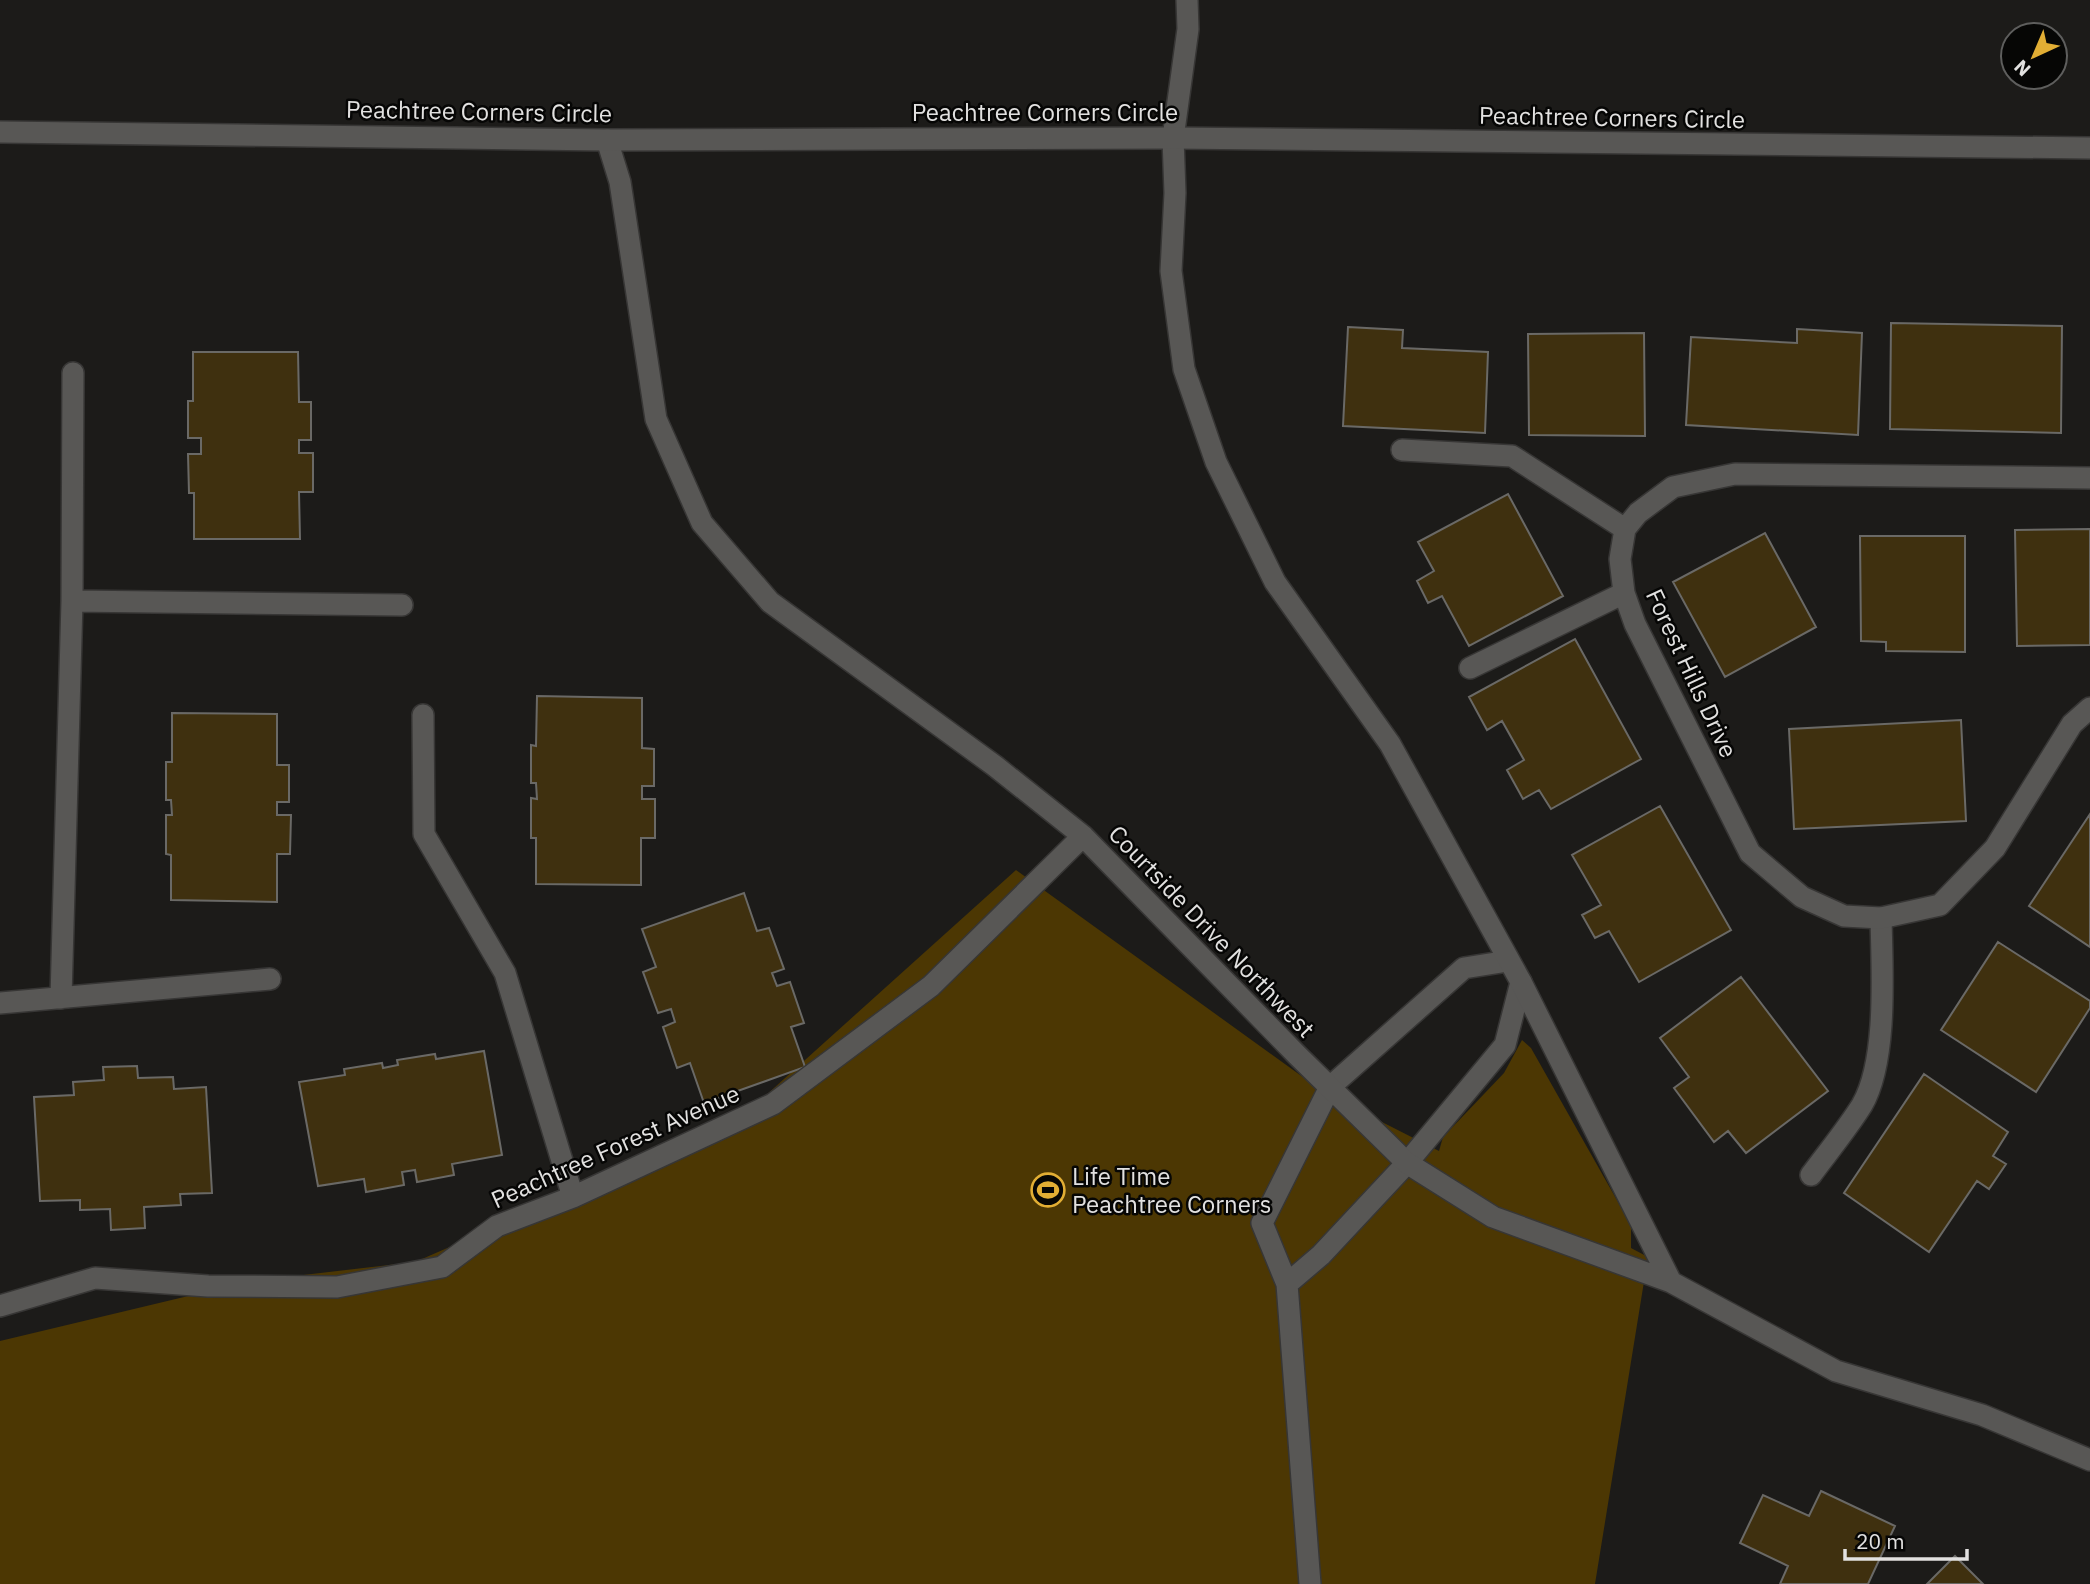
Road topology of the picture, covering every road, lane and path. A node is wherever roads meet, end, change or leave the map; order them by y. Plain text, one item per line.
1 (1187, 0) edge
2 (0, 132) edge
3 (1173, 138) junction
4 (607, 140) junction
5 (2090, 148) edge
6 (73, 373) dead end
7 (1402, 450) dead end
8 (2090, 478) edge
9 (1625, 528) junction
10 (1624, 593) junction
11 (72, 601) junction
12 (402, 605) dead end
13 (1470, 667) dead end
14 (2090, 708) edge
15 (423, 715) dead end
16 (1083, 836) junction
17 (1881, 918) junction
18 (1508, 961) junction
19 (270, 979) dead end
20 (1521, 982) junction
21 (61, 998) junction
22 (0, 1003) edge
23 (1330, 1087) junction
24 (1407, 1163) junction
25 (1811, 1175) dead end
26 (573, 1197) junction
27 (1671, 1282) junction
28 (1287, 1284) junction
29 (0, 1306) edge
30 (2090, 1461) edge
31 (1310, 1584) edge

1 - 3 street
2 - 4 street, Peachtree Corners Circle
3 - 4 street, Peachtree Corners Circle
3 - 5 street, Peachtree Corners Circle
3 - 18 street
4 - 16 street, Courtside Drive Northwest
6 - 11 street
7 - 9 street
8 - 9 street
9 - 10 street, Forest Hills Drive
10 - 13 street
10 - 17 street, Forest Hills Drive
11 - 12 street
11 - 21 street
14 - 17 street, Forest Hills Drive
15 - 26 street
16 - 23 street, Courtside Drive Northwest
16 - 26 street, Peachtree Forest Avenue
17 - 25 street
18 - 20 street
18 - 23 street
19 - 21 street
20 - 24 street
20 - 27 street
21 - 22 street
23 - 24 street, Courtside Drive Northwest
23 - 28 street
24 - 27 street, Courtside Drive Northwest
24 - 28 street
26 - 29 street, Peachtree Forest Avenue
27 - 30 street, Courtside Drive Northwest
28 - 31 street

